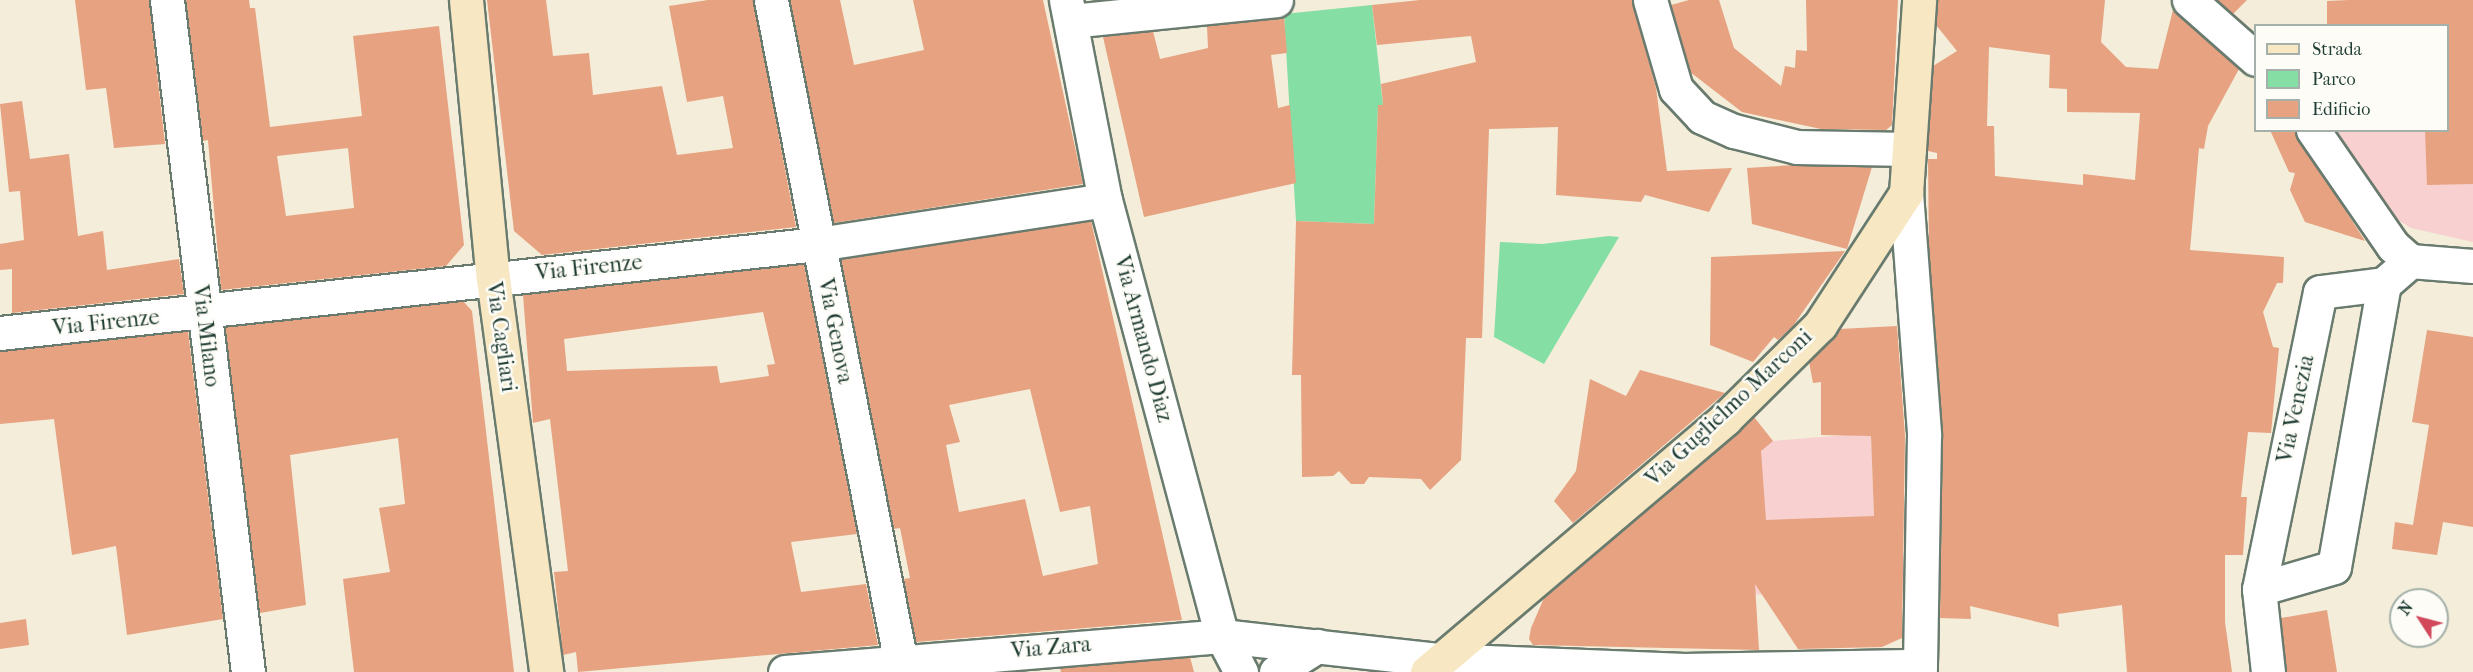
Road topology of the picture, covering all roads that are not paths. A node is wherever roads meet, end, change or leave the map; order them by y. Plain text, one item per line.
1 (167, 0) edge
2 (466, 0) edge
3 (771, 0) edge
4 (1276, 0) edge
5 (1650, 0) edge
6 (1919, 0) edge
7 (2189, 0) edge
8 (1068, 10) edge
9 (2254, 57) edge
10 (2314, 132) edge
11 (1909, 149) junction
12 (1906, 193) junction
13 (1105, 200) junction
14 (818, 244) junction
15 (2410, 261) junction
16 (2473, 266) edge
17 (493, 278) junction
18 (2384, 284) junction
19 (203, 313) junction
20 (0, 333) edge
21 (2259, 590) junction
22 (1222, 636) junction
23 (1317, 646) junction
24 (901, 663) junction
25 (1432, 666) edge
26 (1920, 669) edge
27 (248, 672) edge
28 (546, 672) edge
29 (785, 672) edge
30 (1241, 672) edge
31 (1276, 672) edge
32 (2268, 672) edge

1 - 19 street, Via Milano
2 - 17 main road, Via Cagliari
3 - 14 street, Via Genova
4 - 8 street
5 - 11 street
6 - 11 main road
7 - 9 street
8 - 13 street, Via Armando Diaz
10 - 15 street
11 - 12 main road
12 - 25 main road, Via Guglielmo Marconi
12 - 26 street
13 - 14 street, Via Firenze
13 - 22 street, Via Armando Diaz
14 - 17 street, Via Firenze
14 - 24 street, Via Genova
15 - 16 street
15 - 18 street
17 - 19 street, Via Firenze
17 - 28 main road, Via Cagliari
18 - 21 street
18 - 21 street, Via Venezia
19 - 20 street, Via Firenze
19 - 27 street, Via Milano
21 - 32 street, Via Venezia
22 - 23 street, Via Zara
22 - 24 street, Via Zara
22 - 30 street, Via Armando Diaz
23 - 25 street, Via Zara
23 - 31 street
24 - 29 street, Via Zara
25 - 26 street, Via Zara

